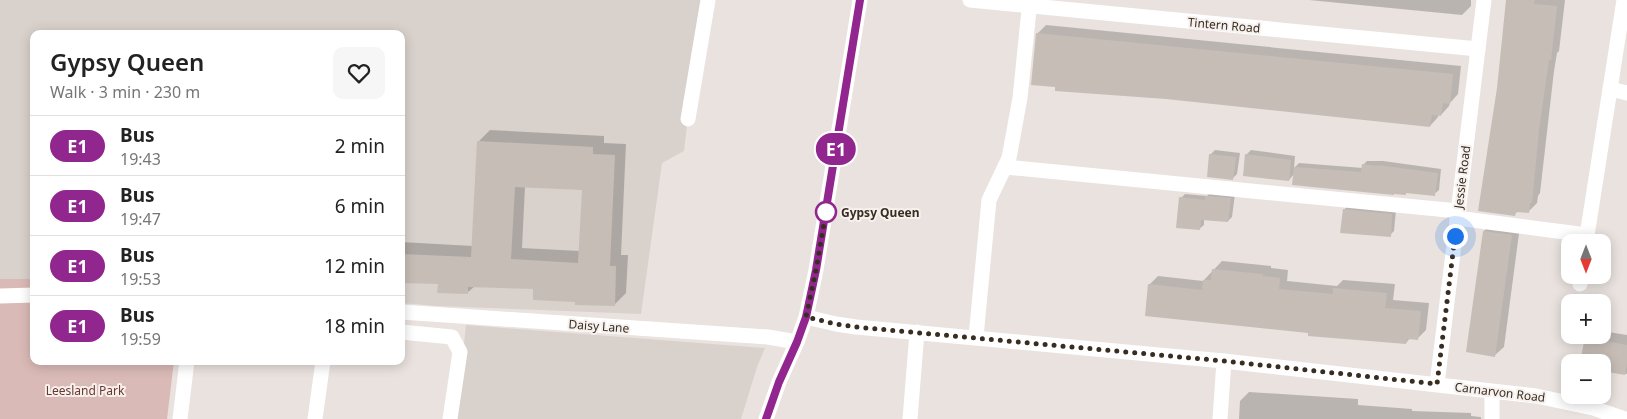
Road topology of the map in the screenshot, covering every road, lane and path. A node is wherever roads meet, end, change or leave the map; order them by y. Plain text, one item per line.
1 (708, 0) edge
2 (860, 0) edge
3 (970, 0) edge
4 (1484, 0) edge
5 (1624, 0) edge
6 (1029, 3) edge
7 (1478, 49) junction
8 (1610, 90) junction
9 (1627, 92) edge
10 (688, 119) dead end
11 (1005, 167) junction
12 (1458, 214) junction
13 (1561, 234) edge
14 (1588, 234) edge
15 (0, 296) edge
16 (30, 296) edge
17 (405, 312) edge
18 (806, 317) junction
19 (405, 332) edge
20 (917, 332) junction
21 (976, 337) junction
22 (797, 342) junction
23 (1224, 361) junction
24 (187, 365) edge
25 (322, 365) edge
26 (1437, 384) junction
27 (1492, 392) junction
28 (767, 415) edge
29 (180, 419) edge
30 (315, 419) edge
31 (450, 419) edge
32 (910, 419) edge
33 (1220, 419) edge
34 (1492, 419) edge
35 (1625, 419) edge

1 - 10 street
2 - 18 street
3 - 6 street, Tintern Road
4 - 7 street, Jessie Road
5 - 8 street
6 - 7 street, Tintern Road
6 - 11 street
7 - 12 street, Jessie Road
8 - 9 street
8 - 14 street
11 - 12 street
11 - 21 street
12 - 13 street
12 - 26 street, Jessie Road
15 - 16 street
17 - 22 street, Daisy Lane
18 - 20 street, Carnarvon Road
18 - 22 street
19 - 31 street
20 - 21 street, Carnarvon Road
20 - 32 street
21 - 23 street, Carnarvon Road
22 - 28 street
23 - 26 street, Carnarvon Road
23 - 33 street
24 - 29 street
25 - 30 street
26 - 27 street, Carnarvon Road
27 - 34 street
27 - 35 street, Carnarvon Road

